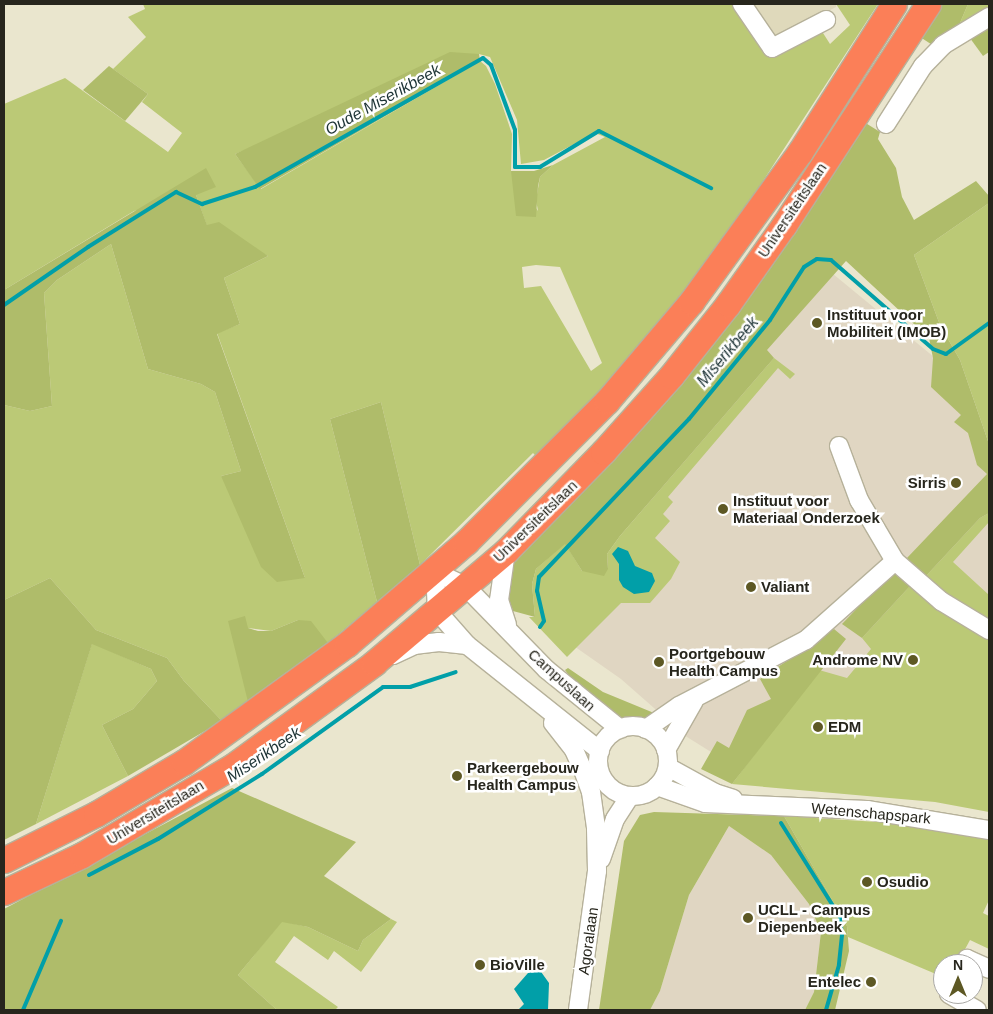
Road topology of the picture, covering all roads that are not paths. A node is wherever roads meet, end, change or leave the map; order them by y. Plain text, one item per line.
1 (742, 4) edge
2 (894, 4) edge
3 (928, 4) edge
4 (989, 18) edge
5 (826, 20) dead end
6 (886, 124) dead end
7 (839, 446) dead end
8 (506, 550) junction
9 (895, 560) junction
10 (435, 572) junction
11 (465, 586) junction
12 (437, 611) junction
13 (508, 628) junction
14 (989, 630) edge
15 (467, 645) junction
16 (374, 663) junction
17 (694, 701) junction
18 (538, 704) junction
19 (620, 729) junction
20 (646, 729) junction
21 (600, 751) junction
22 (667, 759) junction
23 (583, 770) joint
24 (607, 784) junction
25 (657, 786) junction
26 (630, 796) junction
27 (752, 804) junction
28 (596, 829) junction
29 (989, 830) edge
30 (4, 860) edge
31 (597, 871) junction
32 (4, 892) edge
33 (578, 1010) edge

1 - 5 street
2 - 10 highway, Universiteitslaan
3 - 8 highway, Universiteitslaan
4 - 6 street
7 - 9 street
8 - 11 highway, Universiteitslaan
8 - 13 street, Campuslaan
9 - 14 street
9 - 17 street
10 - 11 street, Campuslaan
10 - 12 street
10 - 30 highway, Universiteitslaan
11 - 12 highway, Universiteitslaan
11 - 13 street, Campuslaan
12 - 15 street, Campuslaan
12 - 16 highway, Universiteitslaan
13 - 19 street, Campuslaan
15 - 16 street
15 - 18 street, Campuslaan
16 - 32 highway, Universiteitslaan
17 - 20 street
17 - 22 street
18 - 21 street, Campuslaan
18 - 23 street, Campuslaan
19 - 20 street
19 - 21 street
20 - 22 street
21 - 24 street
22 - 25 street
22 - 27 street, Wetenschapspark
23 - 28 street, Agoralaan
24 - 26 street
24 - 28 street, Agoralaan
25 - 26 street
25 - 27 street, Wetenschapspark
26 - 31 street, Agoralaan
27 - 29 street, Wetenschapspark
28 - 31 street, Agoralaan
31 - 33 street, Agoralaan

